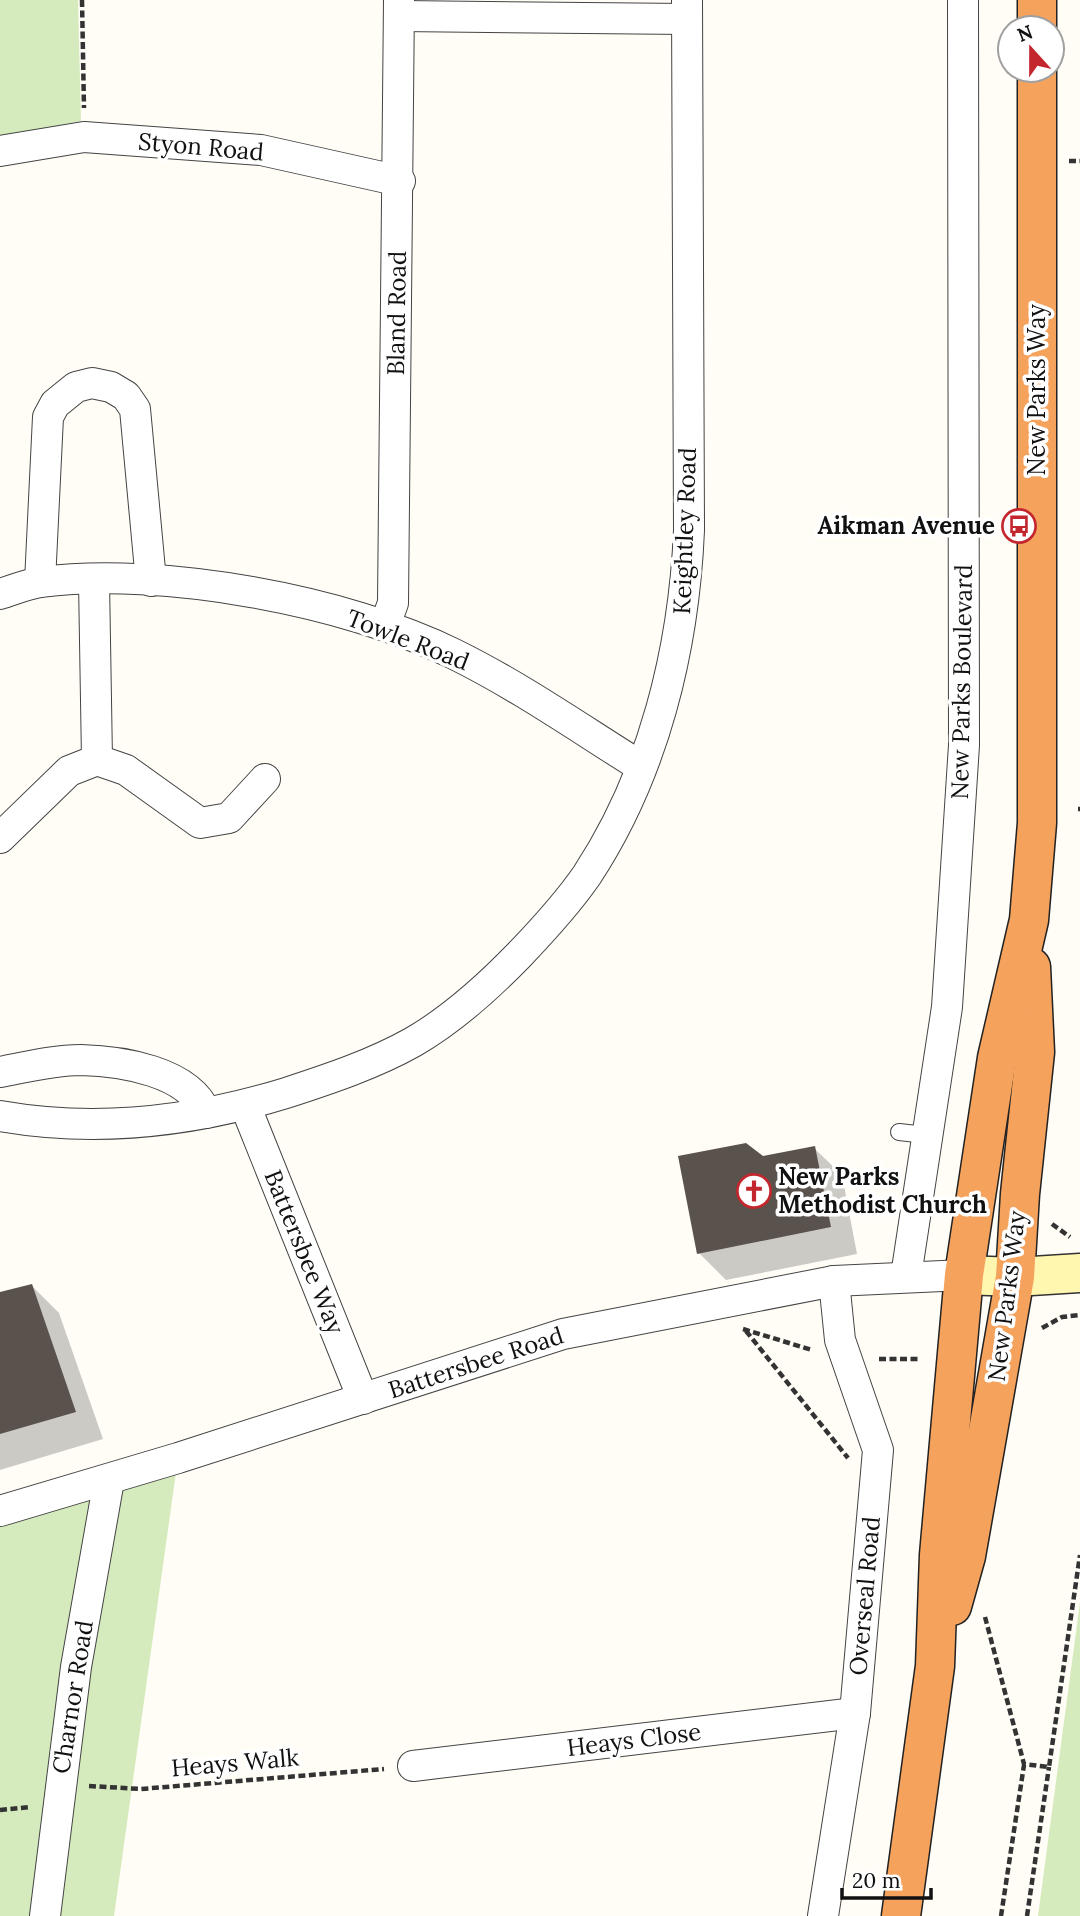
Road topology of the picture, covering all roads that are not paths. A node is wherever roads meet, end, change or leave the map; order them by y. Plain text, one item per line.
1 (963, 0) edge
2 (400, 8) edge
3 (687, 9) edge
4 (1037, 84) edge
5 (0, 151) edge
6 (400, 181) junction
7 (151, 580) junction
8 (94, 581) junction
9 (40, 582) junction
10 (0, 594) edge
11 (385, 625) junction
12 (97, 760) junction
13 (640, 766) junction
14 (265, 779) dead end
15 (0, 838) edge
16 (1029, 920) junction
17 (0, 1072) edge
18 (245, 1105) junction
19 (206, 1113) junction
20 (0, 1116) edge
21 (1080, 1273) edge
22 (964, 1275) junction
23 (906, 1276) junction
24 (1015, 1277) junction
25 (834, 1281) junction
26 (363, 1398) junction
27 (109, 1480) junction
28 (0, 1511) edge
29 (935, 1666) junction
30 (855, 1713) junction
31 (413, 1766) road end
32 (46, 1916) edge
33 (823, 1916) edge
34 (901, 1916) edge

1 - 23 street, New Parks Boulevard
2 - 3 street
2 - 6 street, Bland Road
3 - 13 street, Keightley Road
4 - 16 highway, New Parks Way
5 - 6 street, Styon Road
6 - 11 street, Bland Road
7 - 8 street, Towle Road
7 - 9 street
7 - 11 street, Towle Road
8 - 9 street, Towle Road
8 - 12 street
9 - 10 street, Towle Road
11 - 13 street, Towle Road
12 - 14 street
12 - 15 street
13 - 18 street, Keightley Road
16 - 22 highway, New Parks Way
16 - 24 highway, New Parks Way
17 - 19 street
18 - 19 street, Keightley Road
18 - 26 street, Battersbee Way
19 - 20 street, Keightley Road
21 - 24 street
22 - 23 street, Battersbee Road
22 - 24 street
22 - 29 highway, New Parks Way
23 - 25 street, Battersbee Road
24 - 29 highway, New Parks Way
25 - 26 street, Battersbee Road
25 - 30 street, Overseal Road
26 - 27 street, Battersbee Road
27 - 28 street, Battersbee Road
27 - 32 street, Charnor Road
29 - 34 highway, New Parks Way
30 - 31 street, Heays Close
30 - 33 street, Overseal Road

